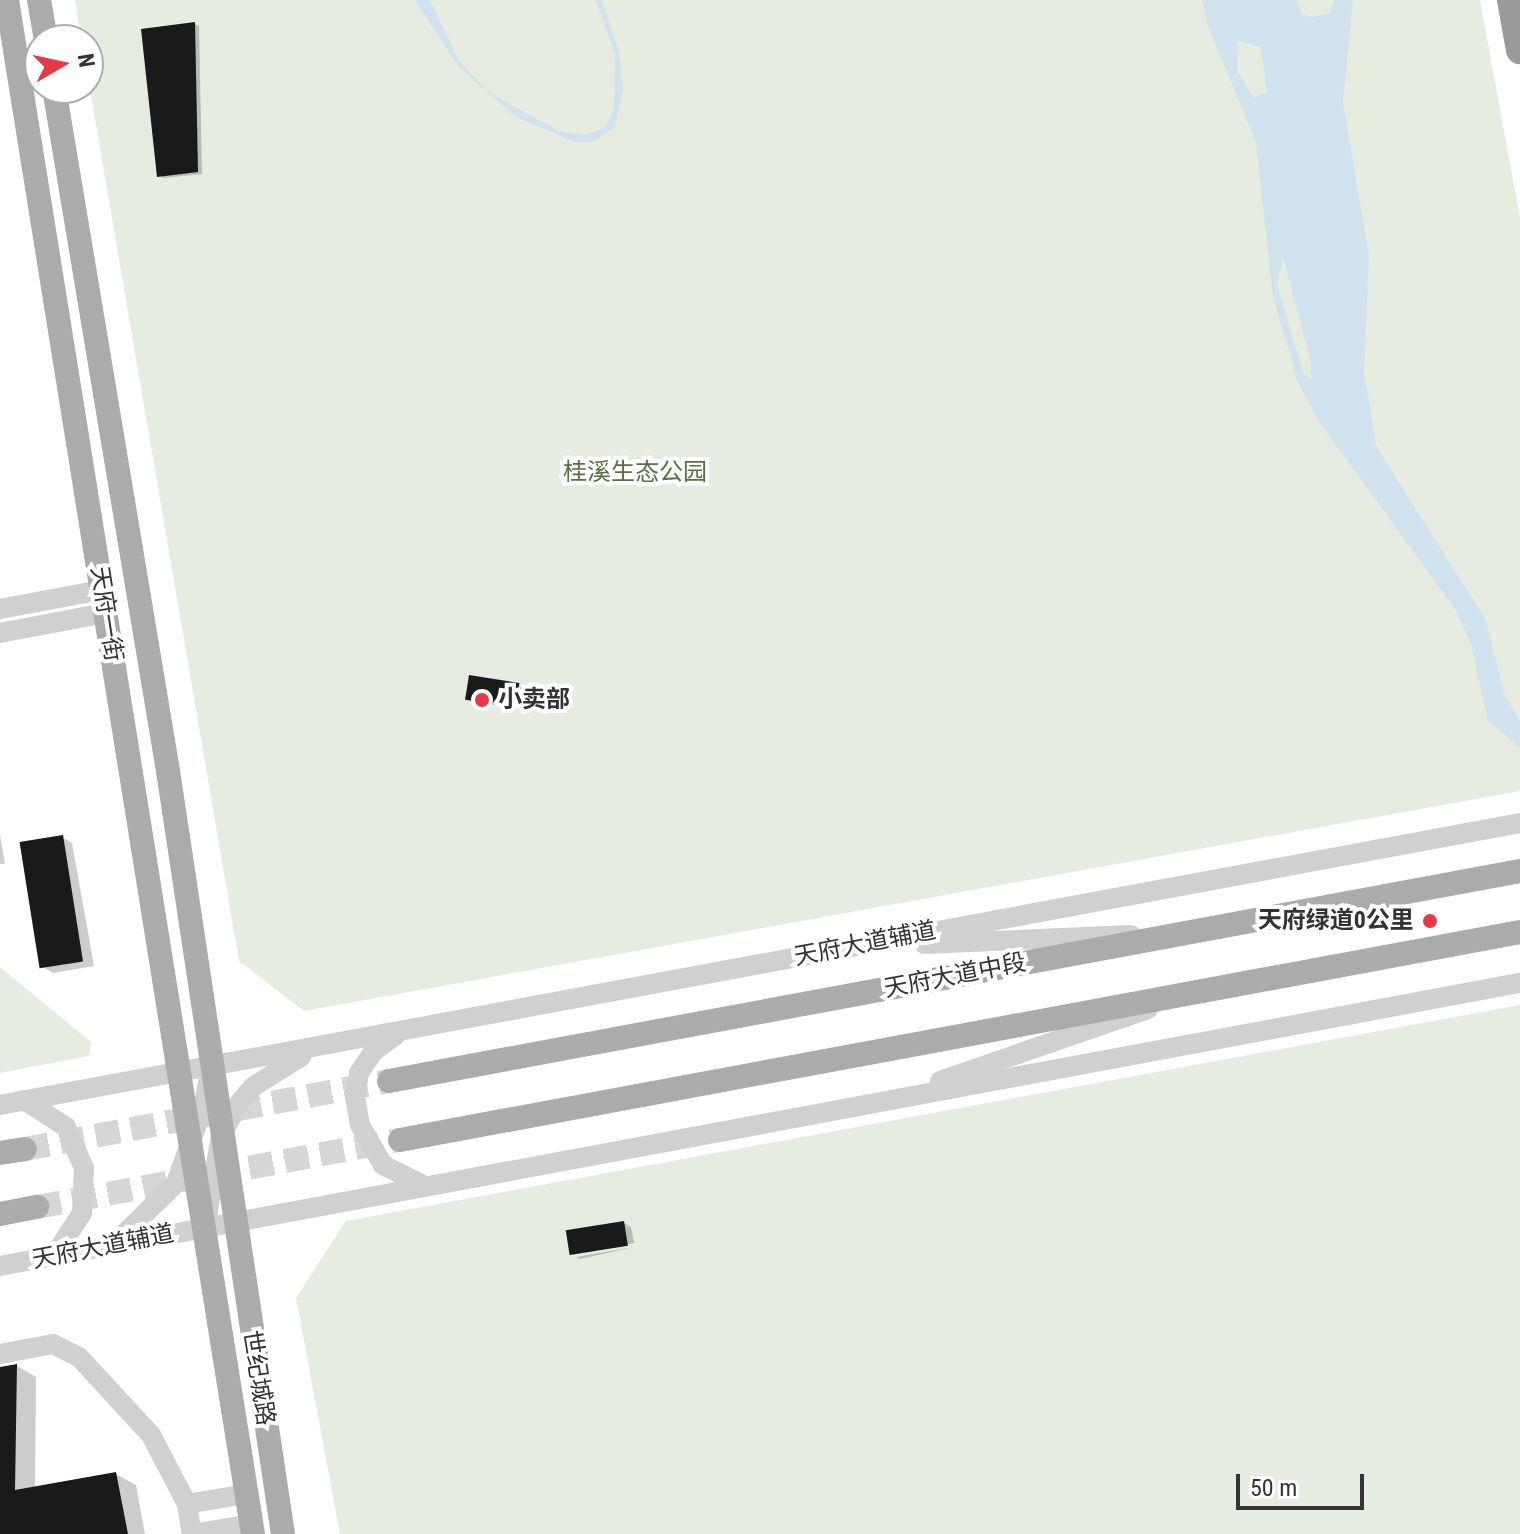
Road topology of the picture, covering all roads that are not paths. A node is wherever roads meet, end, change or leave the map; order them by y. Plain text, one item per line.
1 (7, 0) edge
2 (39, 0) edge
3 (1511, 0) edge
4 (43, 24) edge
5 (1520, 50) edge
6 (57, 104) edge
7 (104, 601) junction
8 (0, 609) edge
9 (0, 633) edge
10 (1520, 823) edge
11 (1520, 871) edge
12 (1191, 932) junction
13 (1520, 932) edge
14 (850, 947) junction
15 (1520, 983) edge
16 (1201, 991) junction
17 (402, 1030) junction
18 (314, 1050) junction
19 (211, 1066) junction
20 (180, 1071) junction
21 (389, 1081) tunnel mouth
22 (24, 1100) junction
23 (876, 1103) junction
24 (0, 1105) edge
25 (221, 1136) junction
26 (400, 1140) tunnel mouth
27 (192, 1143) junction
28 (25, 1149) tunnel mouth
29 (0, 1153) edge
30 (427, 1186) junction
31 (37, 1207) tunnel mouth
32 (0, 1214) edge
33 (234, 1222) junction
34 (205, 1227) junction
35 (114, 1244) junction
36 (54, 1256) junction
37 (0, 1266) edge
38 (0, 1354) edge
39 (246, 1494) junction
40 (187, 1504) junction
41 (252, 1529) edge
42 (283, 1534) edge

1 - 7 main road, 天府一街
2 - 4 main road
3 - 5 highway
6 - 19 main road, 天府一街
7 - 8 street
7 - 9 street
7 - 20 main road, 天府一街
10 - 14 street, 天府大道辅道
11 - 12 main road, 天府大道中段
12 - 14 street
12 - 21 main road, 天府大道中段
13 - 16 main road
14 - 17 street, 天府大道辅道
15 - 23 street
16 - 23 street
16 - 26 main road
17 - 18 street, 天府大道辅道
17 - 30 street
18 - 19 street, 天府大道辅道
18 - 25 street
19 - 20 street, 天府大道辅道
19 - 25 main road, 天府一街
19 - 27 street
20 - 22 street, 天府大道辅道
20 - 27 main road, 天府一街
22 - 24 street, 天府大道辅道
22 - 36 street
23 - 30 street
25 - 33 main road, 天府一街
25 - 34 street
27 - 34 main road, 天府一街
27 - 35 street
28 - 29 main road
30 - 33 street
31 - 32 main road
33 - 34 street, 天府大道辅道
33 - 42 main road, 世纪城路
34 - 35 street, 天府大道辅道
34 - 39 main road, 世纪城路
35 - 36 street, 天府大道辅道
36 - 37 street, 天府大道辅道
38 - 40 street
39 - 40 street
39 - 41 main road, 世纪城路
40 - 41 street

